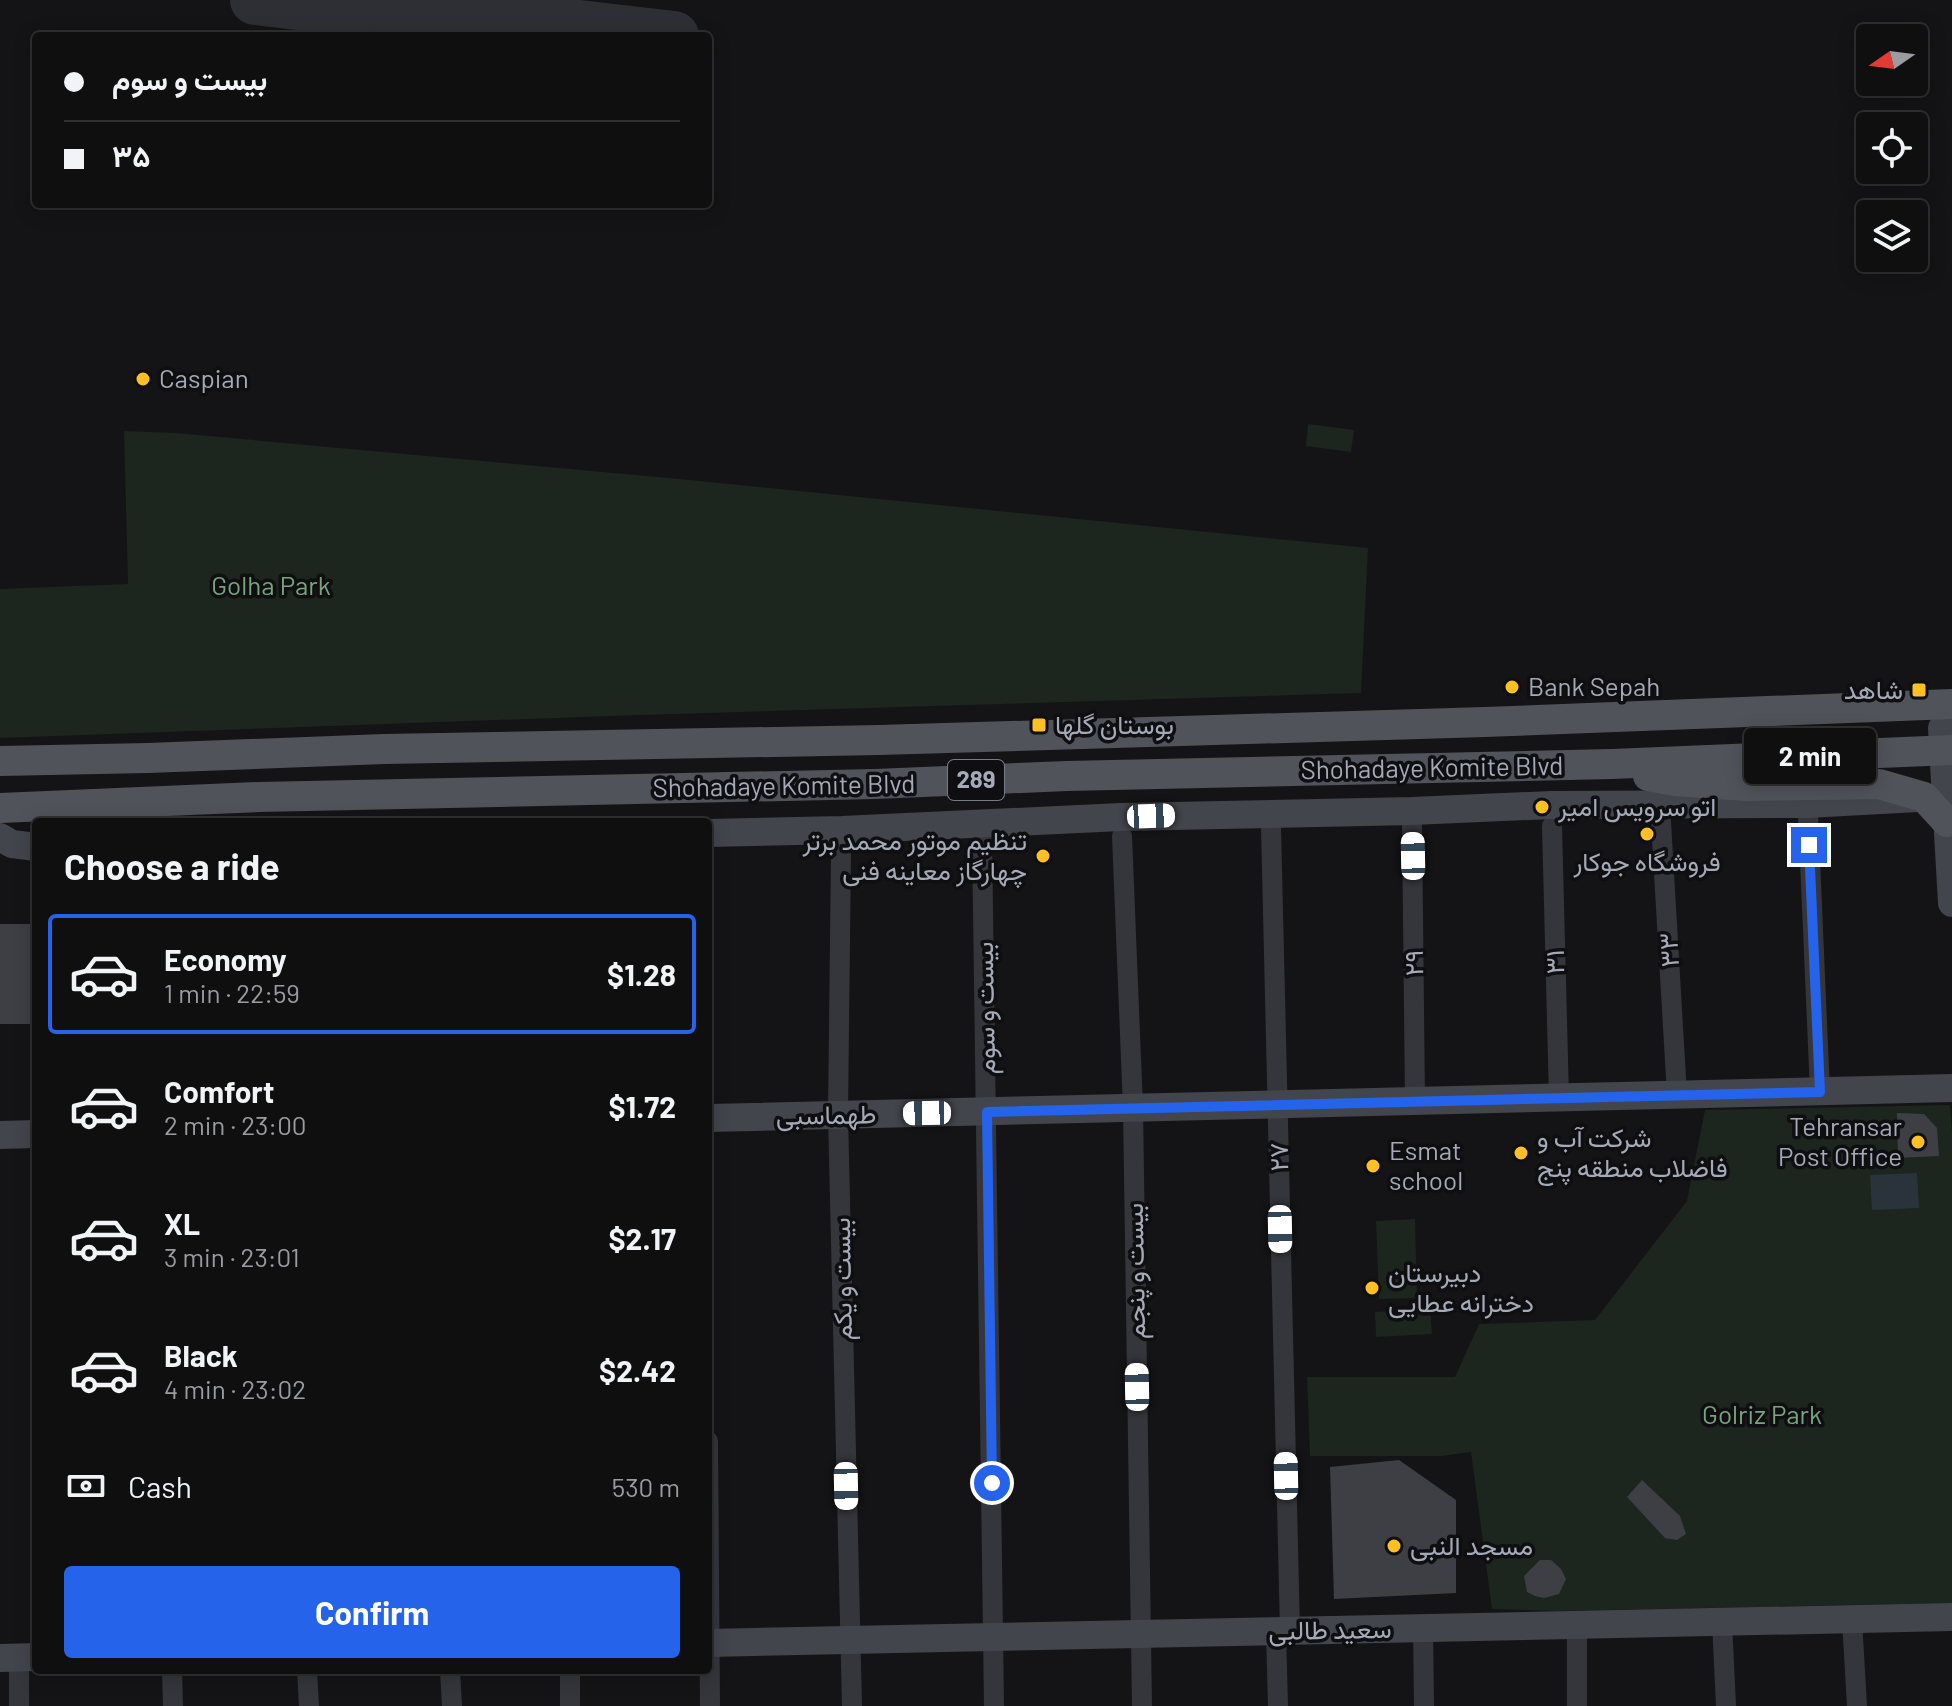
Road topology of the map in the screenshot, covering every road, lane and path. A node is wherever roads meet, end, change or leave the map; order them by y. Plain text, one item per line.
1 (1952, 704) edge
2 (1952, 712) edge
3 (1947, 750) edge
4 (0, 761) edge
5 (1612, 764) junction
6 (1924, 797) junction
7 (1660, 805) junction
8 (0, 808) edge
9 (1808, 814) dead end
10 (1947, 822) junction
11 (1412, 825) dead end
12 (1552, 826) dead end
13 (1271, 827) dead end
14 (712, 833) edge
15 (1122, 836) dead end
16 (0, 837) edge
17 (982, 838) dead end
18 (32, 846) edge
19 (841, 852) dead end
20 (1952, 903) edge
21 (1952, 1088) edge
22 (1820, 1092) junction
23 (1677, 1095) junction
24 (1559, 1098) junction
25 (1415, 1101) junction
26 (1277, 1105) junction
27 (1133, 1108) junction
28 (987, 1112) junction
29 (838, 1115) junction
30 (712, 1118) edge
31 (32, 1134) edge
32 (0, 1135) edge
33 (1952, 1617) edge
34 (1852, 1620) junction
35 (1722, 1622) junction
36 (1577, 1625) junction
37 (1423, 1628) junction
38 (1283, 1631) junction
39 (1140, 1635) junction
40 (994, 1637) junction
41 (850, 1640) junction
42 (712, 1643) edge
43 (18, 1658) edge
44 (172, 1674) edge
45 (307, 1674) edge
46 (450, 1674) edge
47 (570, 1674) edge
48 (709, 1674) edge
49 (19, 1706) edge
50 (173, 1706) edge
51 (309, 1706) edge
52 (452, 1706) edge
53 (570, 1706) edge
54 (710, 1706) edge
55 (852, 1706) edge
56 (994, 1706) edge
57 (1142, 1706) edge
58 (1278, 1706) edge
59 (1424, 1706) edge
60 (1577, 1706) edge
61 (1726, 1706) edge
62 (1857, 1706) edge

1 - 4 main road, Shohadaye Komite Blvd / 289
2 - 3 street
3 - 5 main road, Shohadaye Komite Blvd / 289
3 - 10 street
5 - 6 main road
5 - 8 main road, Shohadaye Komite Blvd / 289
6 - 7 street
6 - 10 main road
7 - 14 street
7 - 23 street, ۳۳
9 - 22 street
10 - 20 street
11 - 25 street, ۲۹
12 - 24 street, ۳۱
13 - 26 street, ۲۷
15 - 27 street, بیست و پنجم
16 - 18 street
17 - 28 street, بیست و سوم
19 - 29 street, بیست و یکم
21 - 22 street, طهماسبی
22 - 23 street, طهماسبی
23 - 24 street, طهماسبی
24 - 25 street, طهماسبی
25 - 26 street, طهماسبی
26 - 27 street, طهماسبی
26 - 38 street, ۲۷
27 - 28 street, طهماسبی
27 - 39 street, بیست و پنجم
28 - 29 street, طهماسبی
28 - 40 street, بیست و سوم
29 - 30 street, طهماسبی
29 - 41 street, بیست و یکم
31 - 32 street
33 - 34 street, سعید طالبی
34 - 35 street, سعید طالبی
34 - 62 street
35 - 36 street, سعید طالبی
35 - 61 street
36 - 37 street, سعید طالبی
36 - 60 street
37 - 38 street, سعید طالبی
37 - 59 street
38 - 39 street, سعید طالبی
38 - 58 street, ۲۷
39 - 40 street, سعید طالبی
39 - 57 street, بیست و پنجم
40 - 41 street, سعید طالبی
40 - 56 street, بیست و سوم
41 - 42 street, سعید طالبی
41 - 55 street, بیست و یکم
43 - 49 street
44 - 50 street
45 - 51 street
46 - 52 street
47 - 53 street
48 - 54 street

